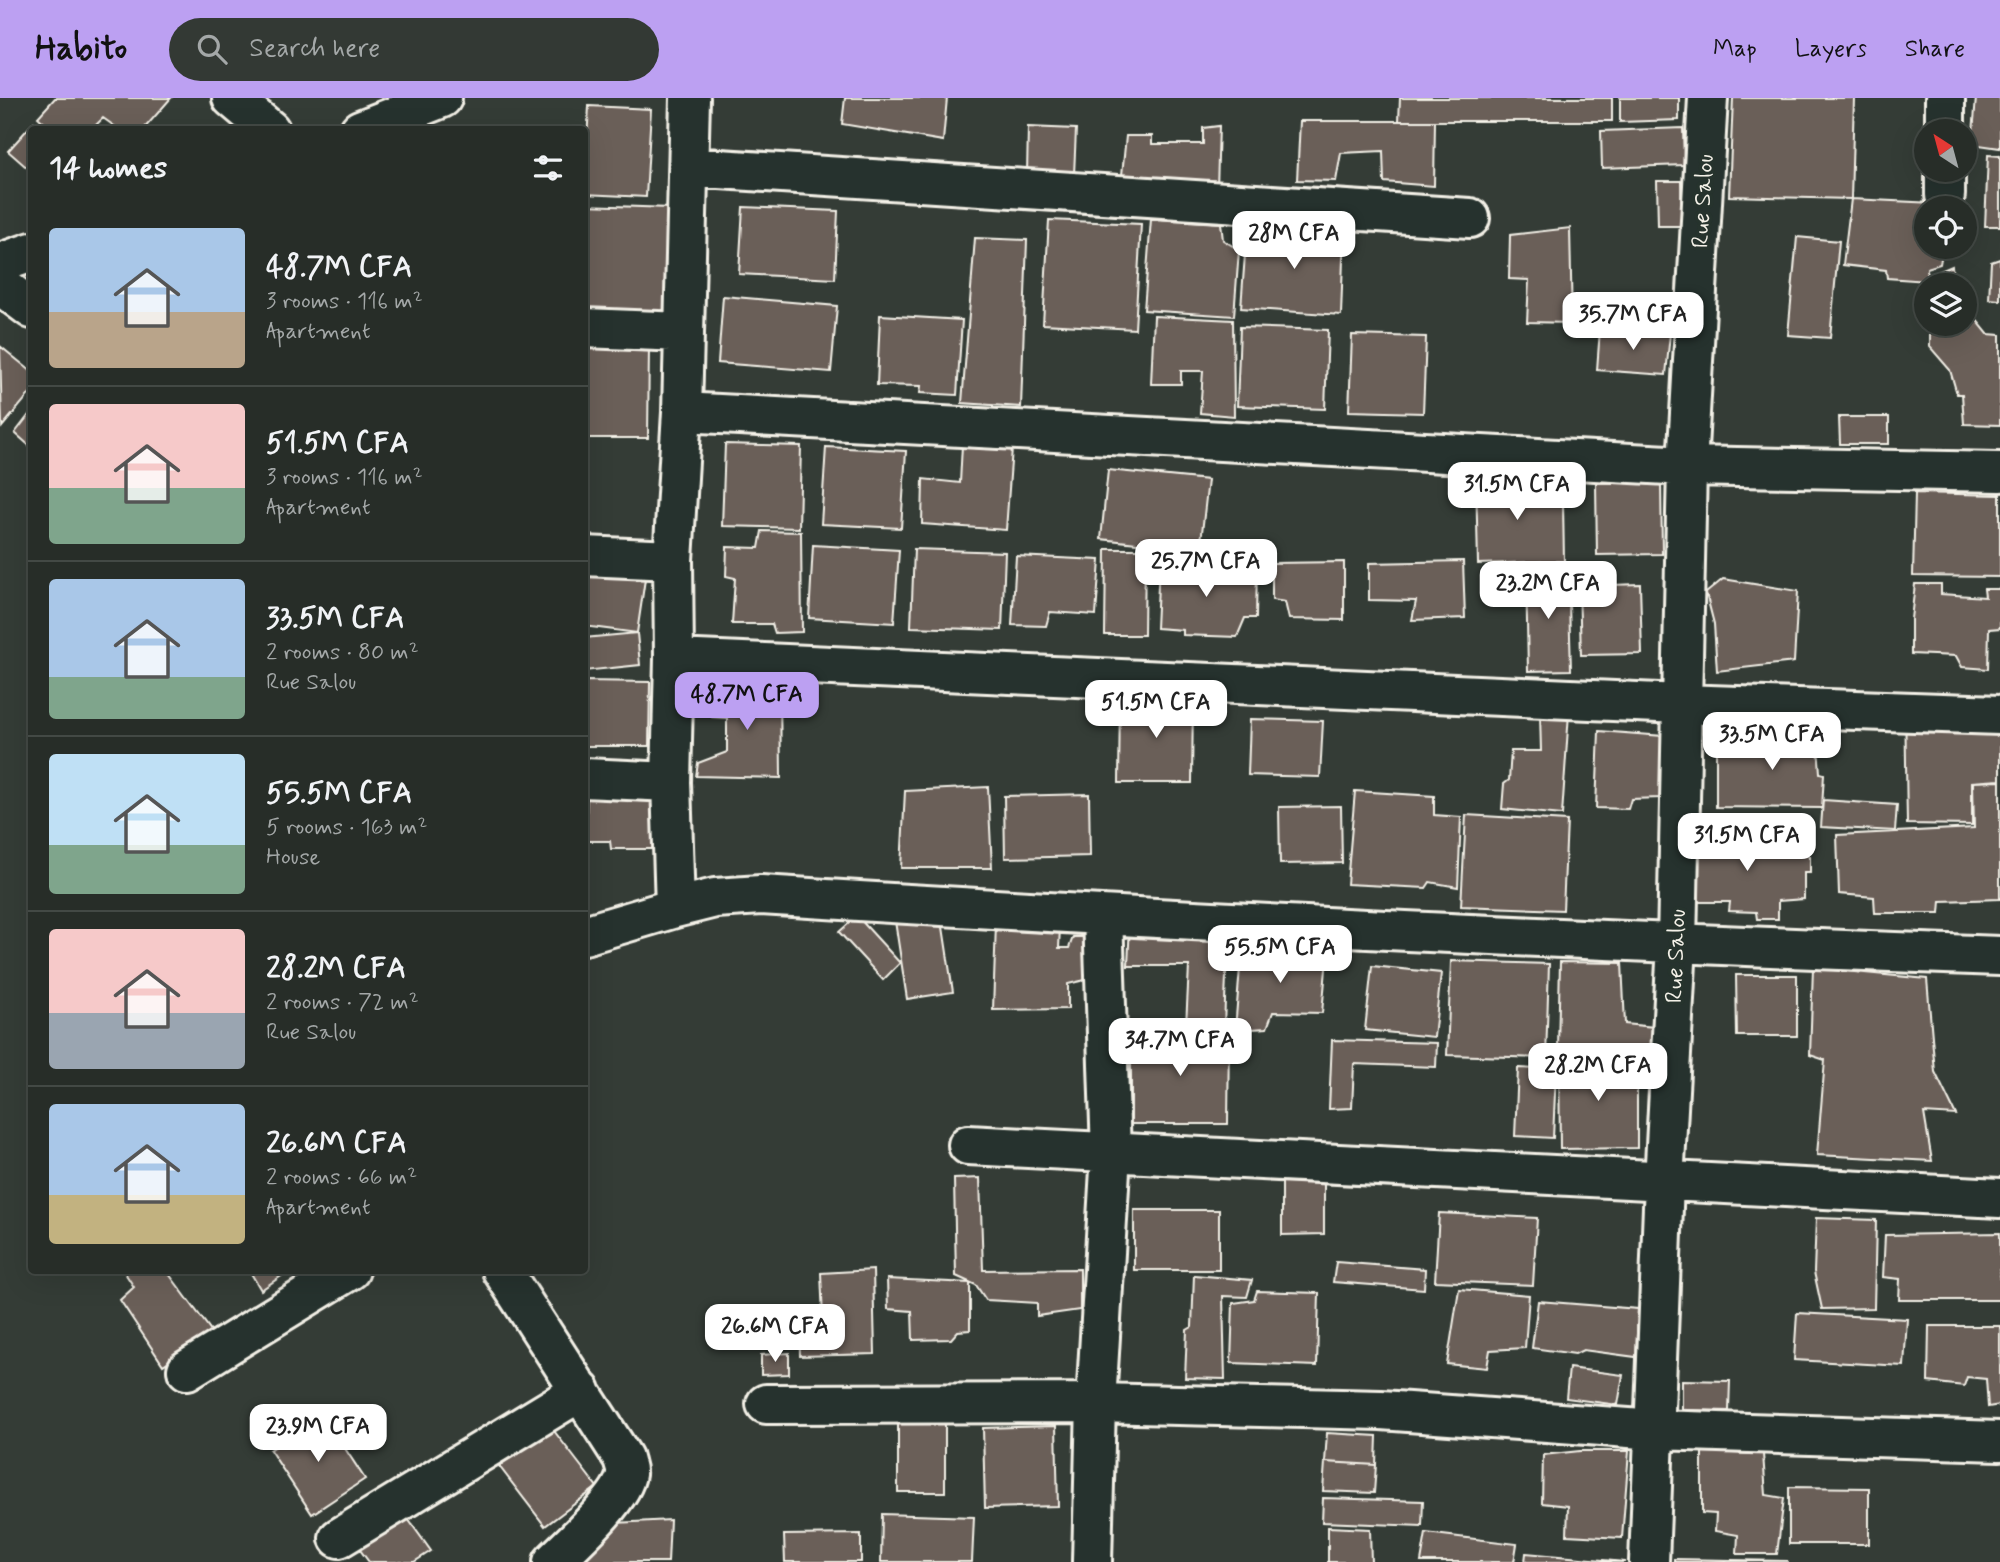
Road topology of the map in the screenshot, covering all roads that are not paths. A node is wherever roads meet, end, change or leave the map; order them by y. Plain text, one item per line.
1 (232, 98) edge
2 (442, 98) edge
3 (690, 98) edge
4 (1708, 98) edge
5 (1945, 98) edge
6 (1945, 119) edge
7 (265, 126) edge
8 (370, 126) edge
9 (689, 167) junction
10 (1470, 218) dead end
11 (28, 253) edge
12 (0, 263) edge
13 (0, 285) edge
14 (28, 306) edge
15 (588, 328) edge
16 (683, 332) junction
17 (682, 412) junction
18 (1687, 466) junction
19 (2000, 472) edge
20 (588, 556) edge
21 (673, 560) junction
22 (674, 659) junction
23 (1681, 704) junction
24 (2000, 715) edge
25 (588, 778) edge
26 (671, 782) junction
27 (675, 908) junction
28 (1103, 916) junction
29 (588, 934) edge
30 (1677, 944) junction
31 (2000, 956) edge
32 (968, 1145) dead end
33 (1111, 1153) junction
34 (1664, 1182) junction
35 (2000, 1198) edge
36 (343, 1274) edge
37 (505, 1274) edge
38 (187, 1370) dead end
39 (581, 1391) junction
40 (1096, 1403) junction
41 (766, 1404) dead end
42 (1656, 1430) junction
43 (2000, 1441) edge
44 (339, 1538) dead end
45 (553, 1562) edge
46 (1092, 1562) edge
47 (1649, 1562) edge

1 - 7 street
2 - 8 street
3 - 9 street
4 - 18 street, Rue Salou
5 - 6 street
9 - 10 street
9 - 16 street
11 - 12 street
13 - 14 street
15 - 16 street
16 - 17 street
17 - 18 street
17 - 21 street
18 - 19 street
18 - 23 street, Rue Salou
20 - 21 street
21 - 22 street
22 - 23 street
22 - 26 street
23 - 24 street
23 - 30 street, Rue Salou
25 - 26 street
26 - 27 street
27 - 28 street
27 - 29 street
28 - 30 street
28 - 33 street
30 - 31 street
30 - 34 street, Rue Salou
32 - 33 street
33 - 34 street
33 - 40 street
34 - 35 street
34 - 42 street, Rue Salou
36 - 38 street
37 - 39 street
39 - 44 street
39 - 45 street
40 - 41 street
40 - 42 street
40 - 46 street
42 - 43 street
42 - 47 street, Rue Salou

